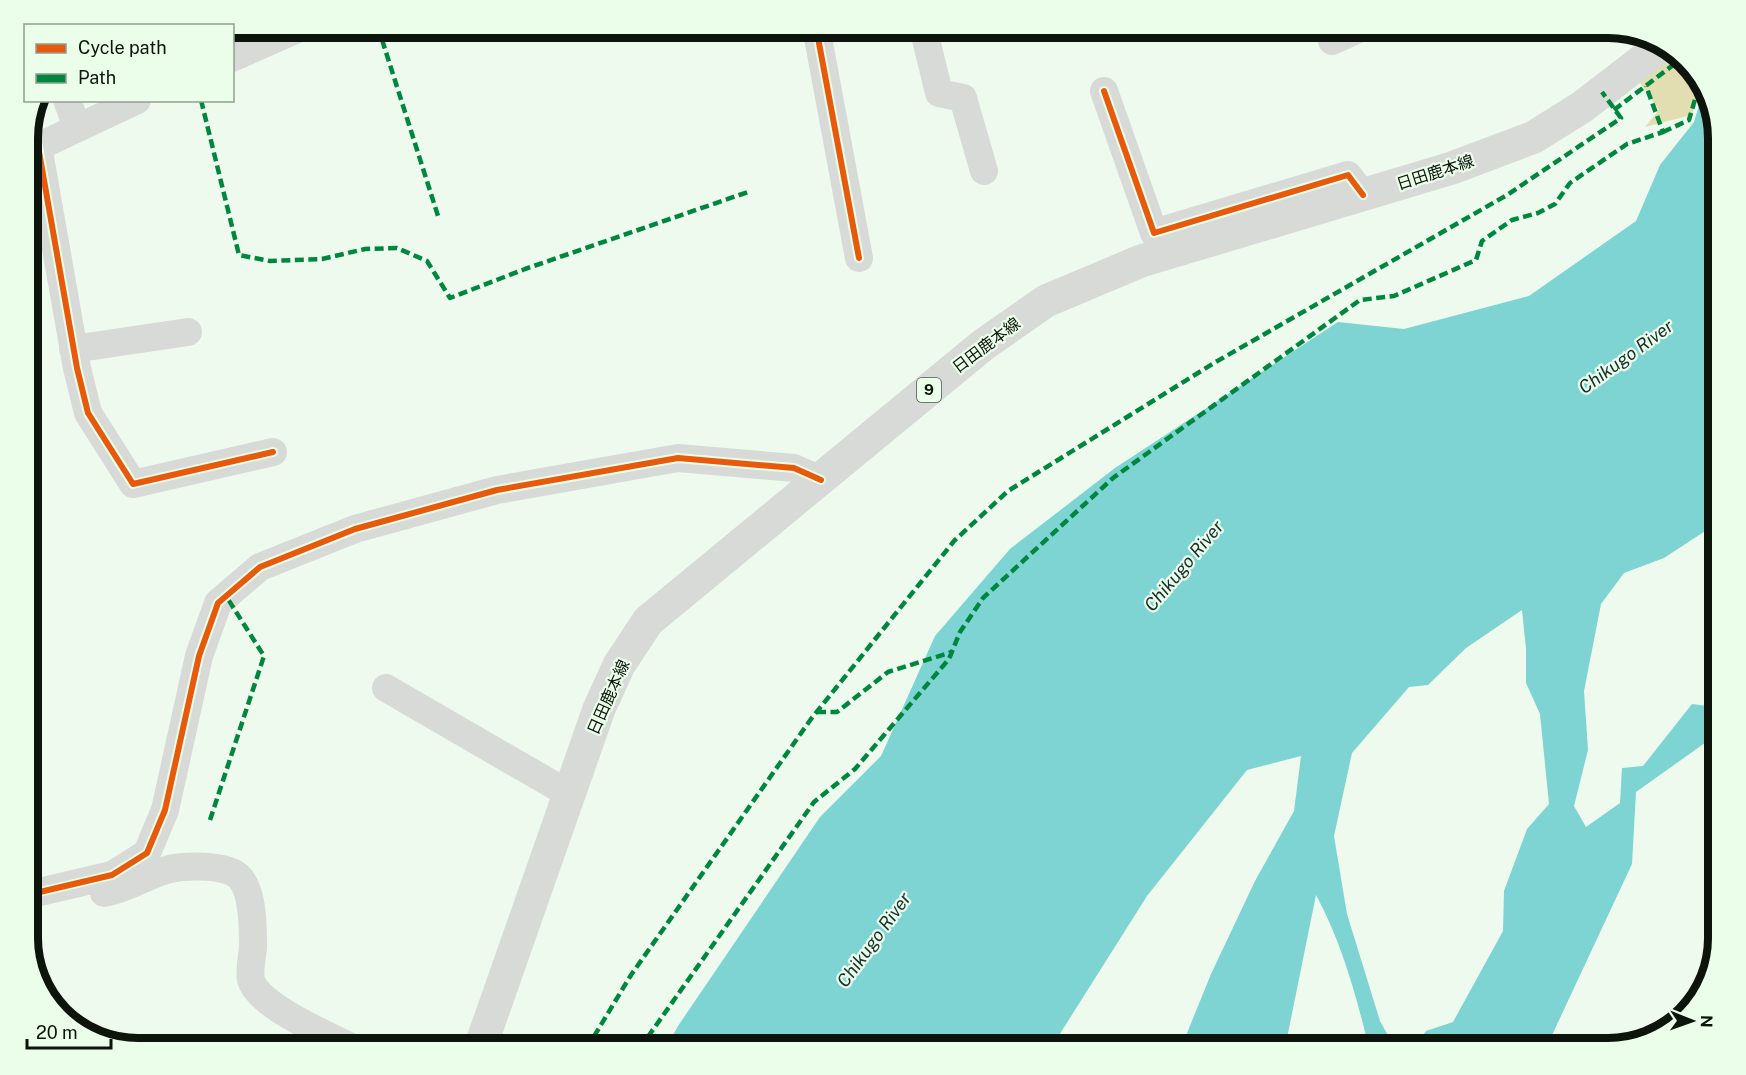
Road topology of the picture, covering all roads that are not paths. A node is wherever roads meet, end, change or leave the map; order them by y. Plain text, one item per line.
1 (277, 38) edge
2 (818, 38) edge
3 (926, 38) edge
4 (1339, 38) edge
5 (1332, 41) dead end
6 (1656, 50) edge
7 (234, 57) edge
8 (1104, 91) dead end
9 (68, 102) edge
10 (133, 102) edge
11 (78, 127) junction
12 (38, 146) edge
13 (984, 171) dead end
14 (38, 178) edge
15 (1363, 195) junction
16 (859, 258) dead end
17 (188, 332) dead end
18 (73, 349) junction
19 (273, 452) dead end
20 (821, 480) junction
21 (386, 688) dead end
22 (570, 794) junction
23 (38, 892) edge
24 (38, 903) edge
25 (333, 1038) edge
26 (484, 1038) edge

1 - 7 street
2 - 16 street
3 - 13 street
4 - 5 street
6 - 15 main road, 日田鹿本線 / 9
8 - 15 street
9 - 11 street
10 - 11 street
11 - 12 street
14 - 18 street
15 - 20 main road, 日田鹿本線 / 9
17 - 18 street
18 - 19 street
20 - 22 main road, 日田鹿本線 / 9
20 - 23 street
21 - 22 street
22 - 26 main road, 日田鹿本線 / 9
24 - 25 street

